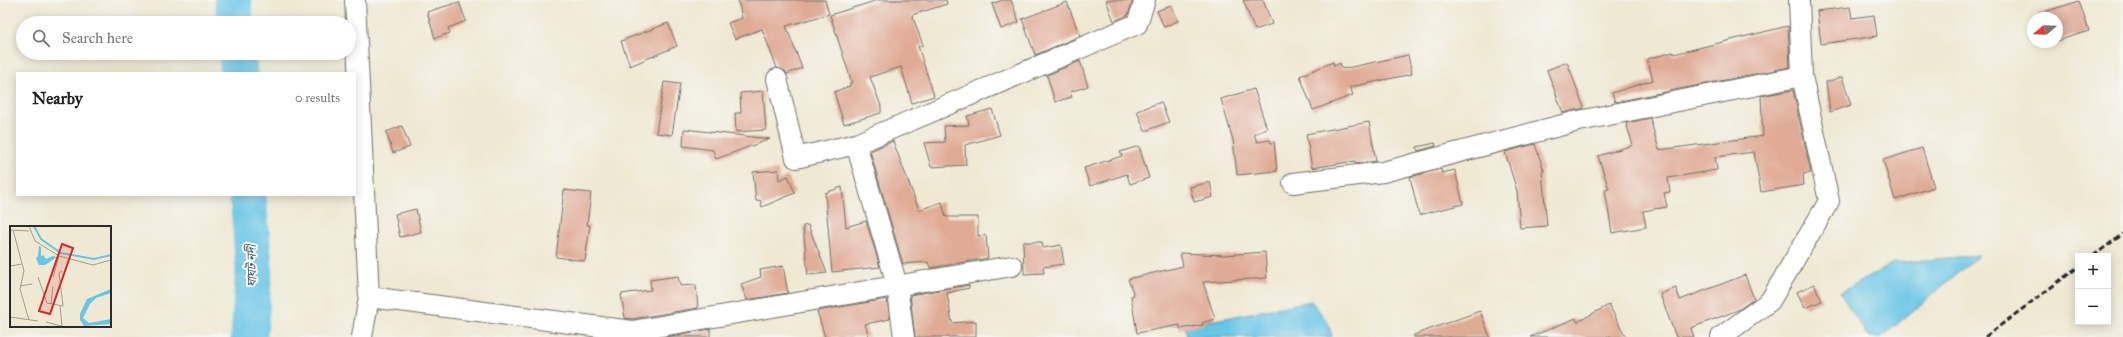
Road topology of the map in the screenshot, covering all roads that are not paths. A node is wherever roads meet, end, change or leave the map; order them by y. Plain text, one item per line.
1 (354, 0) edge
2 (1145, 0) edge
3 (1799, 0) edge
4 (355, 16) edge
5 (356, 40) edge
6 (1802, 76) junction
7 (777, 79) dead end
8 (856, 144) junction
9 (1293, 184) dead end
10 (1012, 266) dead end
11 (897, 285) junction
12 (369, 297) junction
13 (362, 337) edge
14 (904, 337) edge
15 (1721, 337) edge

1 - 4 street
2 - 8 street
3 - 6 street
5 - 12 street
6 - 9 street
6 - 15 street
7 - 8 street
8 - 11 street
10 - 11 street
11 - 12 street
11 - 14 street
12 - 13 street

